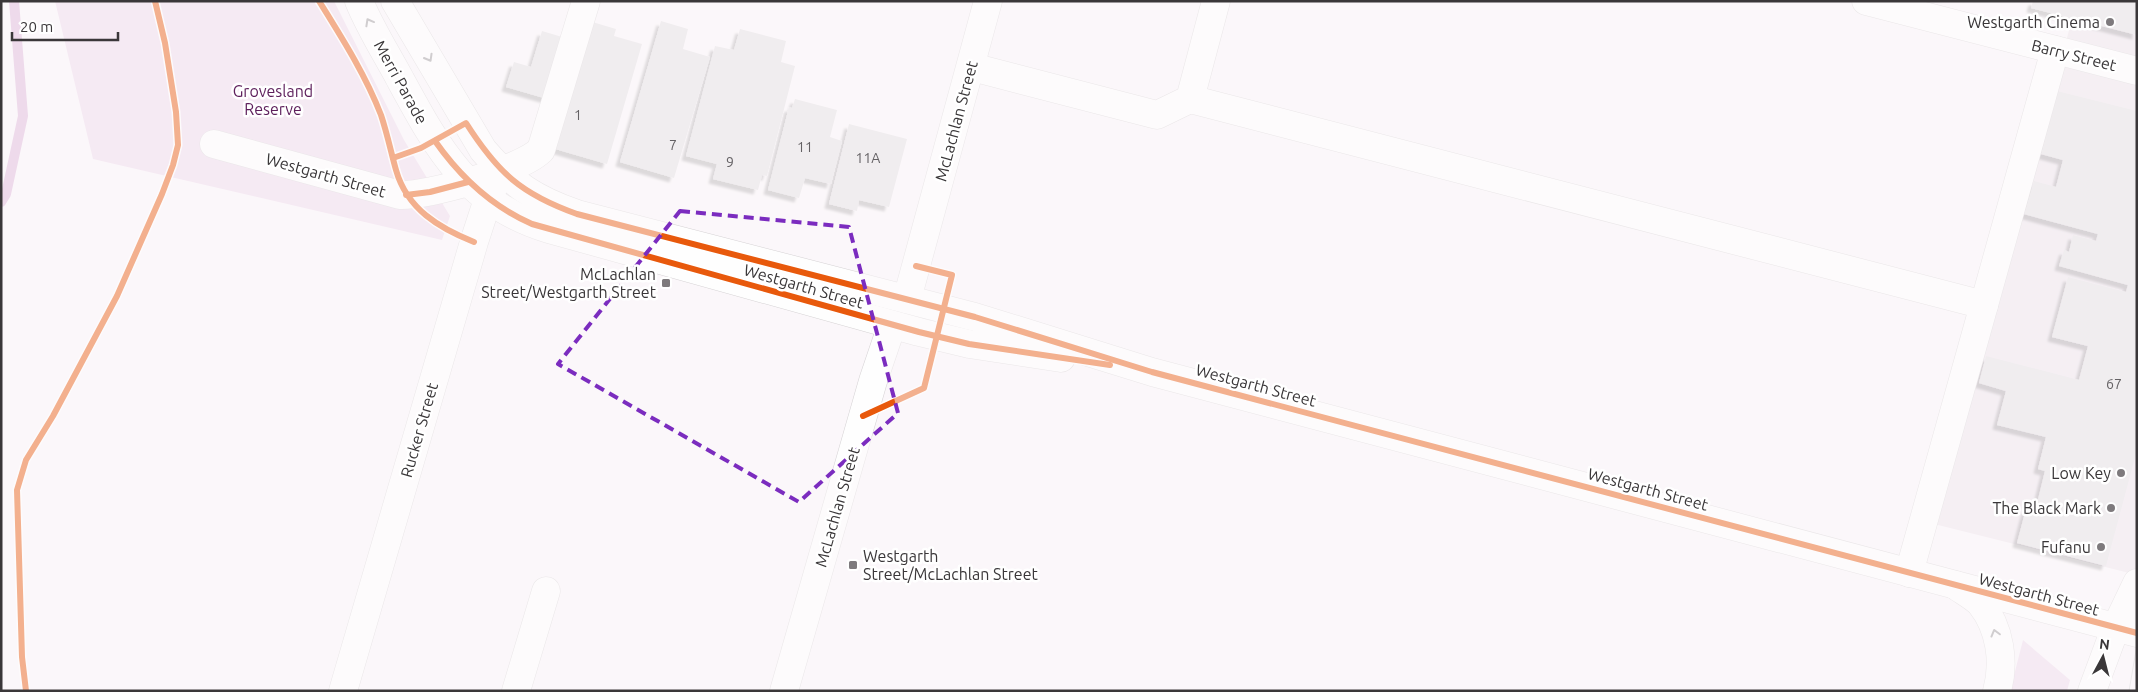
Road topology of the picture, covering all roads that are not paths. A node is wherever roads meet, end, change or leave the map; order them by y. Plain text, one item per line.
1 (359, 1) edge
2 (395, 1) edge
3 (586, 1) edge
4 (988, 1) edge
5 (1216, 1) edge
6 (1866, 1) edge
7 (2055, 50) junction
8 (972, 66) junction
9 (2137, 71) edge
10 (1190, 99) junction
11 (214, 144) dead end
12 (501, 170) junction
13 (478, 190) junction
14 (907, 299) junction
15 (1984, 305) junction
16 (892, 325) junction
17 (1152, 372) junction
18 (1909, 573) junction
19 (2137, 583) edge
20 (1955, 585) junction
21 (546, 591) dead end
22 (2126, 631) edge
23 (343, 691) edge
24 (516, 691) edge
25 (784, 691) edge
26 (1997, 691) edge
27 (2092, 691) edge

13 -> 1 main road, Merri Parade
2 -> 12 main road
3 - 12 main road
4 - 8 main road, McLachlan Street
5 - 10 main road
6 - 7 main road, Barry Street
7 - 9 main road, Barry Street
7 - 15 main road
8 - 10 main road
8 - 14 main road, McLachlan Street
10 - 15 main road
11 - 13 main road, Westgarth Street
12 - 13 main road, Rucker Street
12 - 14 main road, Westgarth Street
13 - 16 main road, Westgarth Street
13 - 23 main road, Rucker Street
14 - 16 main road, McLachlan Street
14 - 17 main road, Westgarth Street
15 - 18 main road
16 - 17 main road, Westgarth Street
16 - 25 main road, McLachlan Street
17 - 18 main road, Westgarth Street
18 - 20 main road, Westgarth Street
19 - 22 main road
20 - 22 main road, Westgarth Street
26 -> 20 main road
21 - 24 main road
22 - 27 main road

